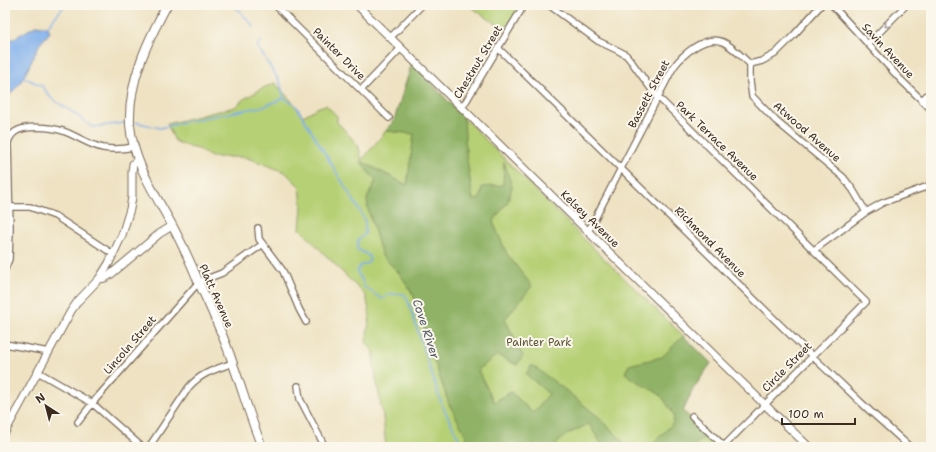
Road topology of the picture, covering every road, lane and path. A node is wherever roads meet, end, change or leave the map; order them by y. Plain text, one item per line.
1 (167, 5) edge
2 (275, 5) edge
3 (357, 5) edge
4 (422, 5) edge
5 (524, 5) edge
6 (549, 5) edge
7 (821, 5) edge
8 (832, 5) edge
9 (906, 5) edge
10 (390, 38) junction
11 (868, 44) junction
12 (401, 48) junction
13 (498, 48) junction
14 (750, 64) junction
15 (361, 90) junction
16 (931, 91) edge
17 (658, 97) junction
18 (922, 100) junction
19 (462, 108) junction
20 (931, 109) edge
21 (389, 118) dead end
22 (134, 147) junction
23 (138, 159) junction
24 (621, 168) junction
25 (931, 185) edge
26 (9, 206) junction
27 (866, 212) junction
28 (172, 226) junction
29 (258, 228) dead end
30 (588, 232) junction
31 (263, 244) junction
32 (814, 250) junction
33 (112, 255) junction
34 (124, 264) junction
35 (5, 269) edge
36 (99, 279) junction
37 (199, 282) junction
38 (866, 302) joint
39 (306, 322) dead end
40 (5, 344) edge
41 (49, 352) junction
42 (812, 356) junction
43 (233, 363) junction
44 (38, 372) junction
45 (298, 386) dead end
46 (92, 403) junction
47 (764, 405) junction
48 (692, 416) dead end
49 (78, 422) dead end
50 (5, 432) edge
51 (142, 447) edge
52 (149, 447) edge
53 (262, 447) edge
54 (325, 447) edge
55 (724, 447) edge
56 (809, 447) edge
57 (910, 447) edge

1 - 22 main road, Platt Avenue
2 - 15 street, Painter Drive
3 - 10 street, Kelsey Avenue
4 - 10 street
5 - 13 street, Chestnut Street
6 - 17 street, Park Terrace Avenue
7 - 14 street
8 - 11 street, Savin Avenue
9 -> 11 street
10 - 12 street, Kelsey Avenue
11 - 18 street, Savin Avenue
12 - 15 street
12 - 19 street, Kelsey Avenue
13 - 19 street, Chestnut Street
13 - 24 street, Richmond Avenue
14 - 17 street, Bassett Street
14 - 27 street, Atwood Avenue
15 - 21 street, Painter Drive
16 - 18 street
17 - 24 street, Bassett Street
17 - 32 street, Park Terrace Avenue
18 - 20 street, Savin Avenue
19 - 30 street, Kelsey Avenue
22 - 23 main road, Platt Avenue
22 - 26 street
23 - 28 main road, Platt Avenue
23 - 33 street
24 - 30 street, Bassett Street
24 - 42 street, Richmond Avenue
25 - 27 street
26 - 33 street
26 - 35 street
27 - 32 street
28 - 34 street
28 - 37 main road, Platt Avenue
29 - 31 street
30 - 47 street, Kelsey Avenue
31 - 37 street
31 - 39 street
32 - 38 street, Park Terrace Avenue
33 - 34 street
33 - 36 street
34 - 36 street
36 - 41 street
37 - 43 main road, Platt Avenue
37 - 46 street, Lincoln Street
38 - 42 street, Circle Street
40 - 41 street
41 - 44 street
42 - 47 street, Circle Street
42 - 57 street, Richmond Avenue
43 - 52 street
43 - 53 main road, Platt Avenue
44 - 46 street
44 - 50 street
45 - 54 street
46 - 49 street, Lincoln Street
46 - 51 street
47 - 55 street, Circle Street
47 - 56 street, Kelsey Avenue
48 - 55 street

